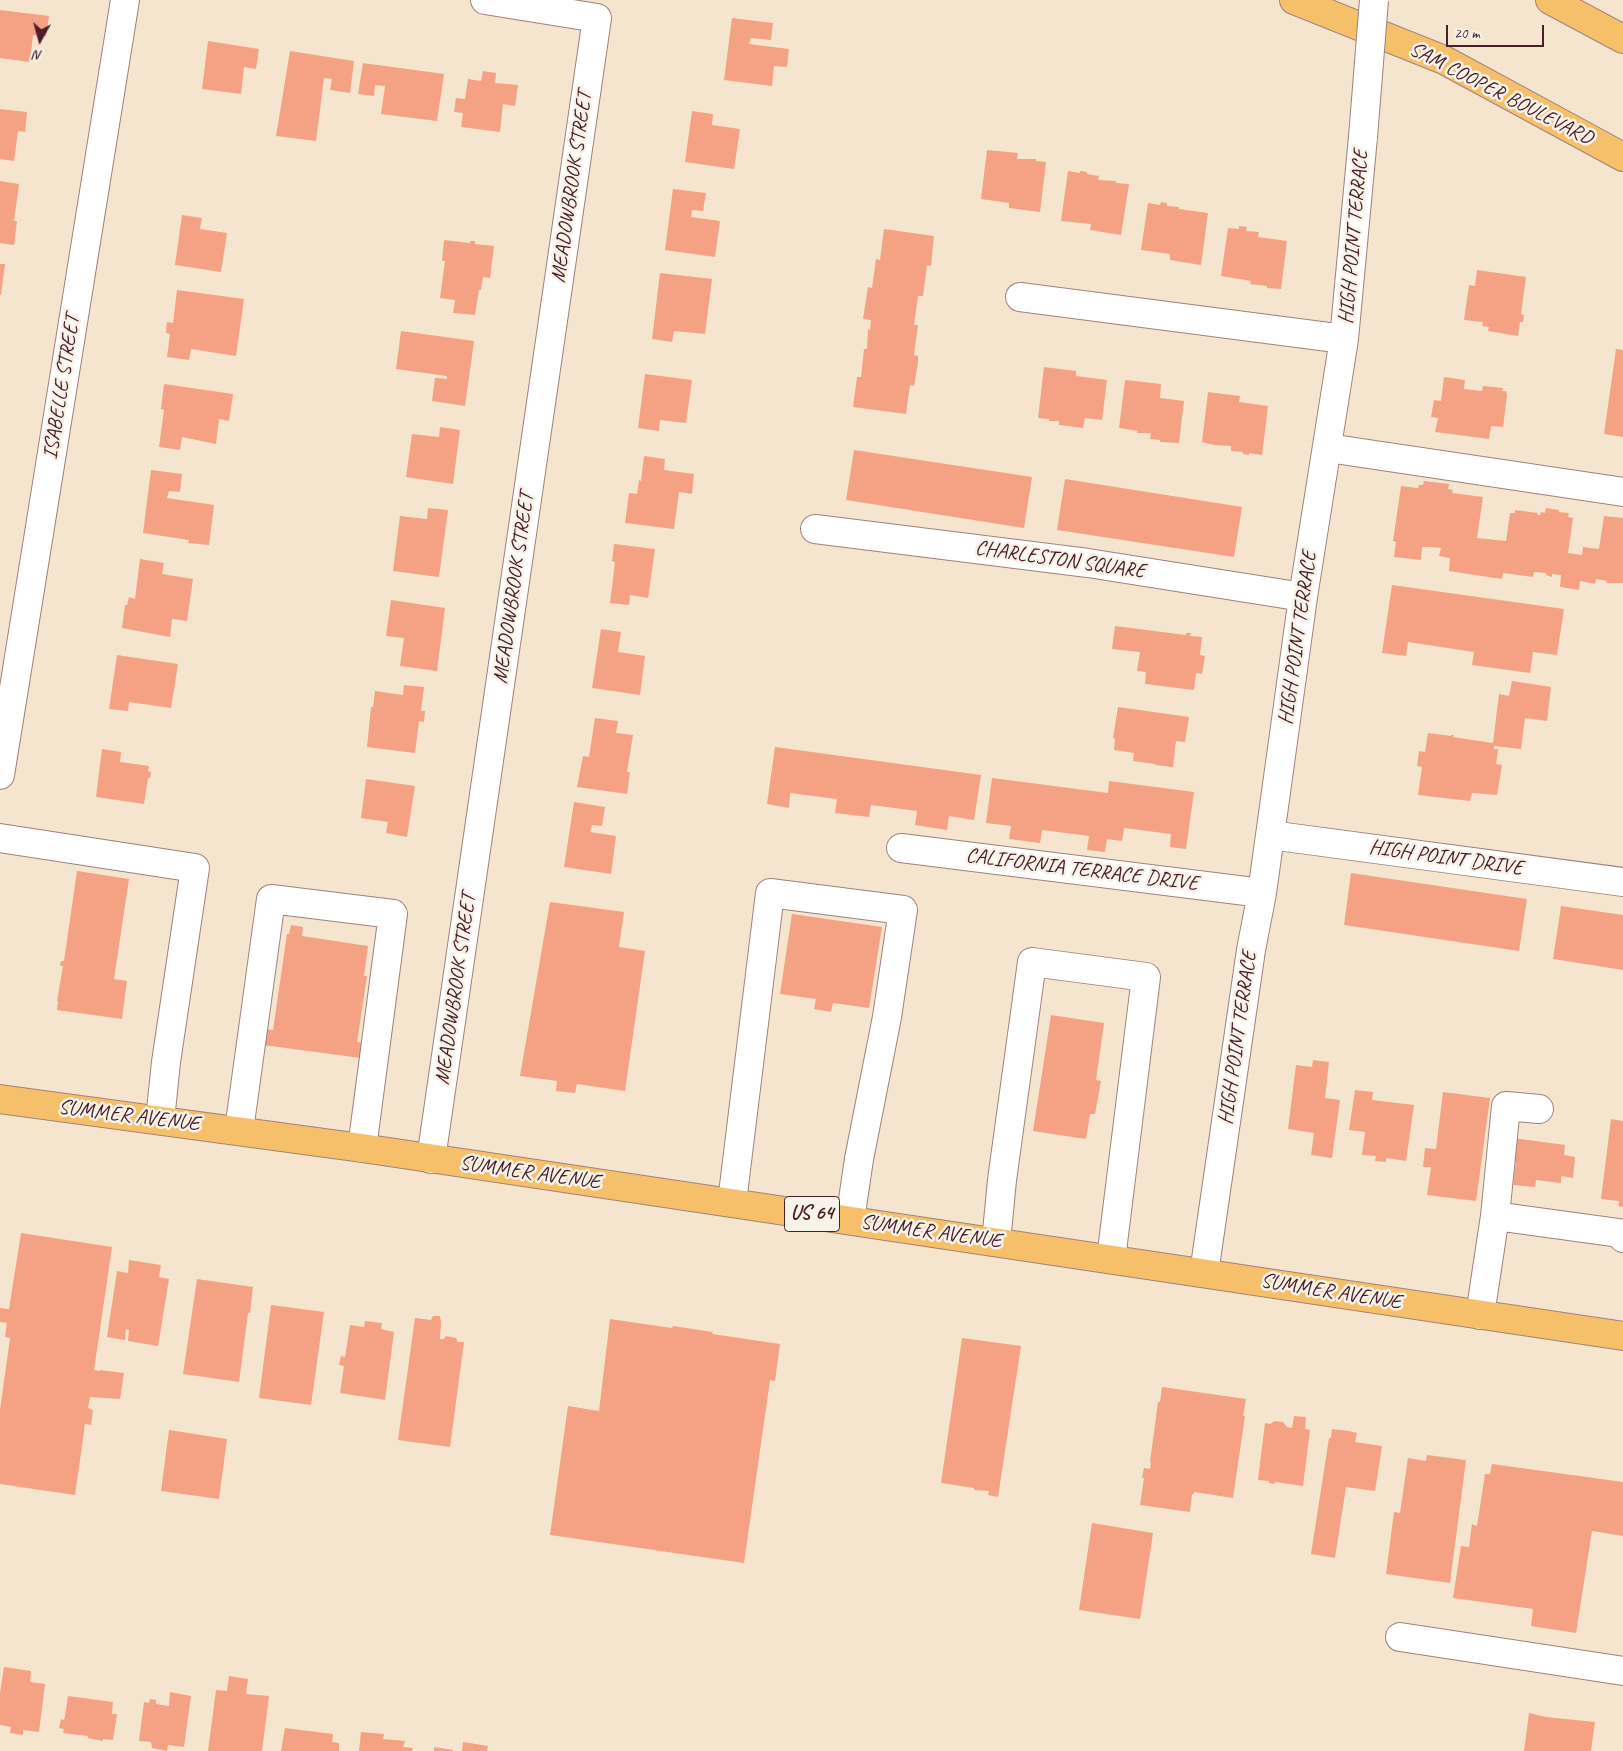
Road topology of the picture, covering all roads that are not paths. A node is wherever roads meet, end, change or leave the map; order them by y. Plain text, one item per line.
1 (124, 0) edge
2 (485, 0) edge
3 (1294, 0) edge
4 (1374, 0) edge
5 (1550, 0) edge
6 (1623, 39) edge
7 (1623, 157) edge
8 (1020, 297) dead end
9 (1344, 339) junction
10 (1328, 448) junction
11 (1623, 492) edge
12 (815, 529) dead end
13 (1303, 597) junction
14 (0, 775) edge
15 (1270, 835) junction
16 (0, 838) edge
17 (901, 848) dead end
18 (1623, 882) edge
19 (1262, 893) junction
20 (0, 1099) edge
21 (1539, 1109) dead end
22 (160, 1120) junction
23 (239, 1130) junction
24 (362, 1148) junction
25 (431, 1158) junction
26 (732, 1202) junction
27 (1495, 1216) junction
28 (850, 1220) junction
29 (1623, 1238) edge
30 (996, 1242) junction
31 (1111, 1260) junction
32 (1204, 1273) junction
33 (1480, 1315) junction
34 (1623, 1336) edge
35 (1400, 1638) dead end
36 (1623, 1671) edge

1 - 14 street, ISABELLE STREET
2 - 25 street, MEADOWBROOK STREET
3 - 7 main road, SAM COOPER BOULEVARD
4 - 9 street, HIGH POINT TERRACE, bridge
5 - 6 main road
8 - 9 street
9 - 10 street, HIGH POINT TERRACE
10 - 11 street
10 - 13 street, HIGH POINT TERRACE
12 - 13 street, CHARLESTON SQUARE
13 - 15 street, HIGH POINT TERRACE
15 - 18 street, HIGH POINT DRIVE
15 - 19 street, HIGH POINT TERRACE
16 - 22 street
17 - 19 street, CALIFORNIA TERRACE DRIVE
19 - 32 street, HIGH POINT TERRACE
20 - 22 main road, SUMMER AVENUE / US 64
21 - 27 street
22 - 23 main road, SUMMER AVENUE / US 64
23 - 24 main road, SUMMER AVENUE / US 64
23 - 24 street
24 - 25 main road, SUMMER AVENUE / US 64
25 - 26 main road, SUMMER AVENUE / US 64
26 - 28 main road, SUMMER AVENUE / US 64
26 - 28 street
27 - 29 street
27 - 33 street
28 - 30 main road, SUMMER AVENUE / US 64
30 - 31 main road, SUMMER AVENUE / US 64
30 - 31 street
31 - 32 main road, SUMMER AVENUE / US 64
32 - 33 main road, SUMMER AVENUE / US 64
33 - 34 main road, SUMMER AVENUE / US 64
35 - 36 street

